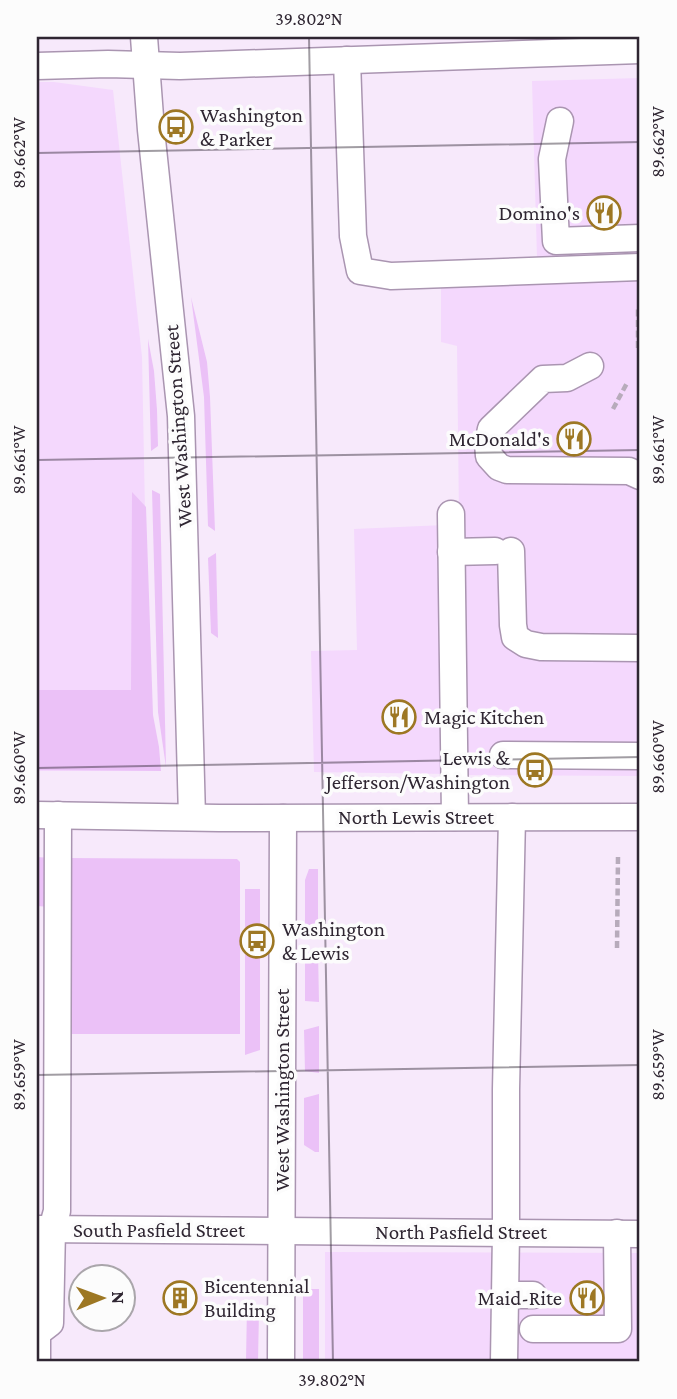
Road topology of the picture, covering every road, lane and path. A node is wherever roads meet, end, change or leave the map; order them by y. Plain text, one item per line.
1 (144, 37) edge
2 (640, 50) edge
3 (347, 60) junction
4 (146, 64) junction
5 (37, 66) edge
6 (561, 121) dead end
7 (640, 239) edge
8 (640, 267) edge
9 (638, 306) dead end
10 (638, 348) dead end
11 (590, 366) dead end
12 (627, 383) dead end
13 (613, 409) dead end
14 (640, 476) edge
15 (451, 514) dead end
16 (451, 552) junction
17 (640, 648) edge
18 (503, 755) dead end
19 (640, 756) edge
20 (48, 815) edge
21 (192, 817) junction
22 (455, 817) junction
23 (512, 817) junction
24 (640, 817) edge
25 (283, 818) junction
26 (618, 856) dead end
27 (617, 948) dead end
28 (45, 1229) edge
29 (282, 1231) junction
30 (506, 1231) junction
31 (629, 1233) edge
32 (505, 1295) junction
33 (533, 1295) dead end
34 (533, 1329) dead end
35 (37, 1360) edge
36 (281, 1362) edge
37 (504, 1362) edge

1 - 4 street, West Washington Street
2 - 3 street
3 - 4 street
3 - 8 street
4 - 5 street
4 - 21 street, West Washington Street
6 - 7 street
9 - 10 path
11 - 14 street
12 - 13 path
15 - 16 street
16 - 17 street
16 - 22 street
18 - 19 street
20 - 21 street, North Lewis Street
20 - 28 street
21 - 25 street, North Lewis Street
22 - 23 street, North Lewis Street
22 - 25 street, North Lewis Street
23 - 24 street, North Lewis Street
23 - 30 street
25 - 29 street, West Washington Street
26 - 27 path
28 - 29 street, South Pasfield Street
28 - 35 street
29 - 30 street, North Pasfield Street
29 - 36 street, West Washington Street
30 - 31 street, North Pasfield Street
30 - 32 street
31 - 34 street
32 - 33 street
32 - 37 street

